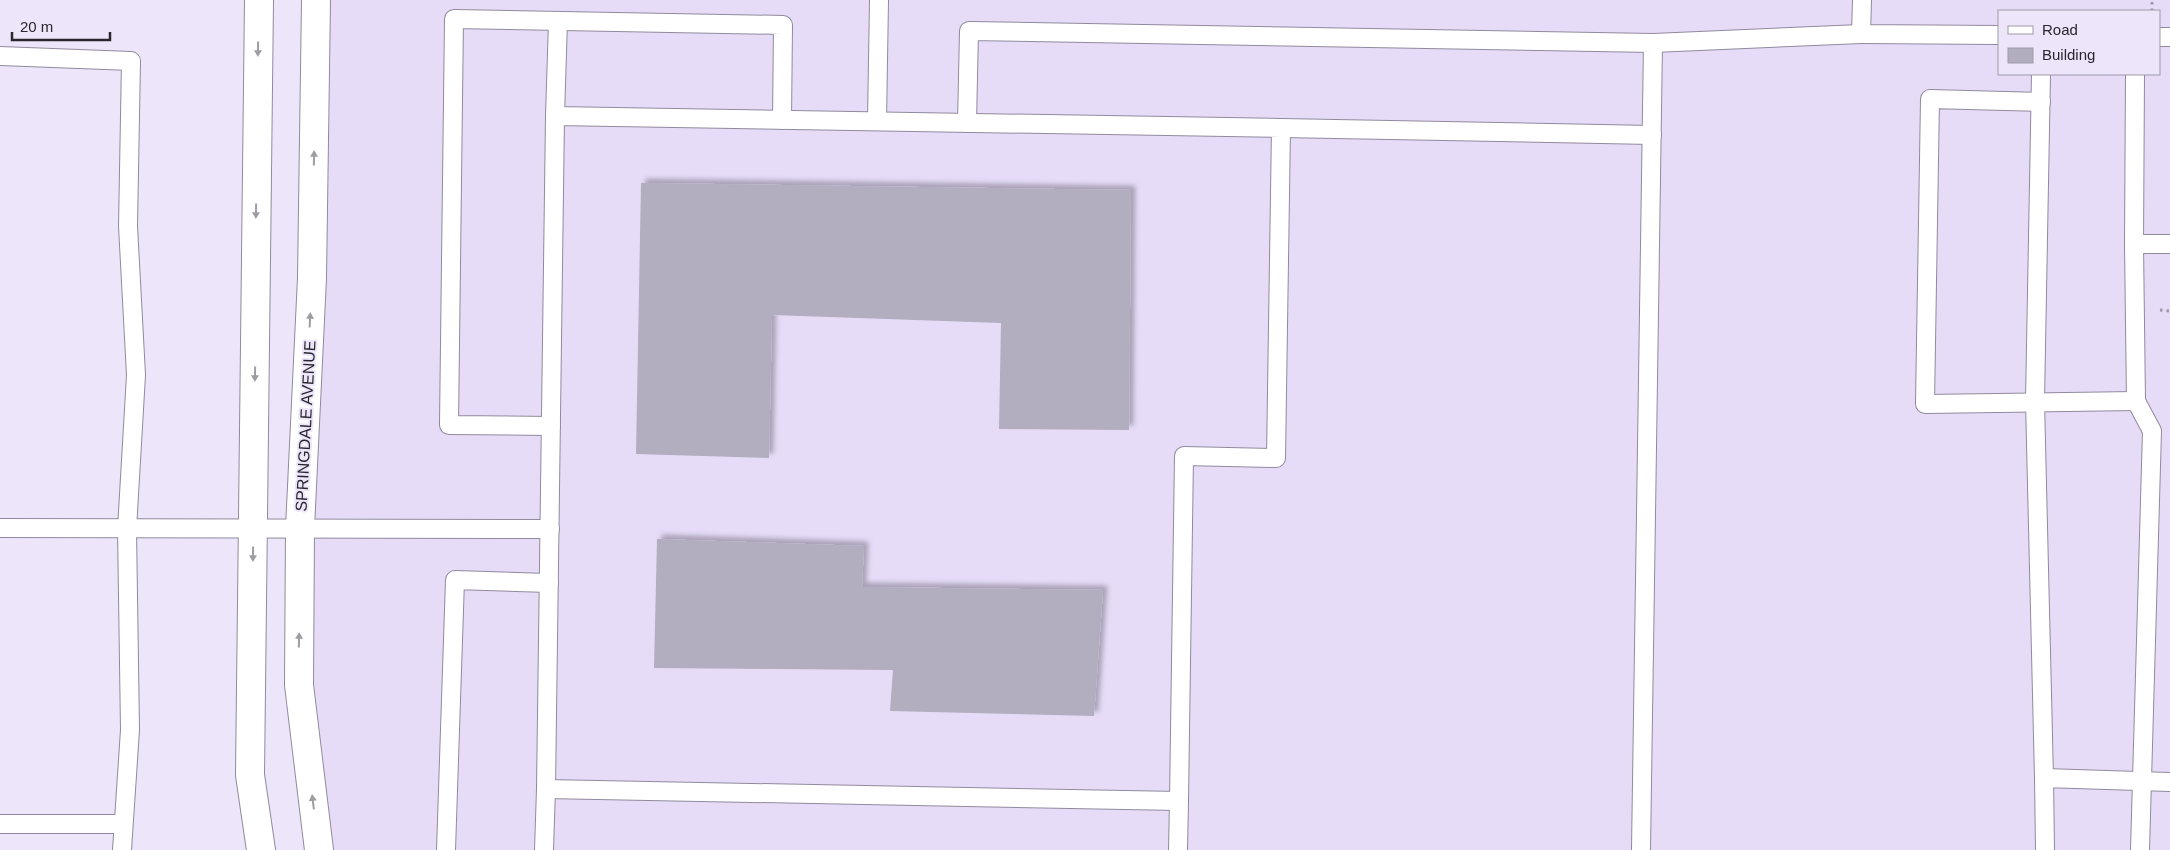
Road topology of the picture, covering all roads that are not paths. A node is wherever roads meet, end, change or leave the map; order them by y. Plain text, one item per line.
1 (259, 0) edge
2 (316, 0) edge
3 (879, 0) edge
4 (1862, 0) edge
5 (558, 21) junction
6 (1861, 34) junction
7 (1998, 35) edge
8 (1653, 43) junction
9 (0, 56) edge
10 (2041, 75) edge
11 (2135, 75) edge
12 (2041, 102) junction
13 (555, 116) junction
14 (782, 120) junction
15 (876, 121) junction
16 (967, 123) junction
17 (1281, 128) junction
18 (1652, 135) junction
19 (2134, 244) junction
20 (2170, 244) edge
21 (2035, 401) junction
22 (2136, 401) junction
23 (551, 426) junction
24 (253, 526) junction
25 (0, 528) edge
26 (300, 528) junction
27 (127, 529) junction
28 (550, 529) junction
29 (549, 583) junction
30 (2044, 778) junction
31 (2140, 782) junction
32 (2170, 782) edge
33 (546, 789) junction
34 (1179, 801) junction
35 (0, 824) edge
36 (123, 824) junction
37 (122, 850) edge
38 (261, 850) edge
39 (319, 850) edge
40 (446, 850) edge
41 (544, 850) edge
42 (1178, 850) edge
43 (1641, 850) edge
44 (2045, 850) edge
45 (2140, 850) edge

1 -> 24 street
26 -> 2 street, SPRINGDALE AVENUE
3 - 15 lane
4 - 6 lane
5 - 13 lane
5 - 14 lane
5 - 23 lane
6 - 7 lane
6 - 8 lane
8 - 16 lane
8 - 18 lane
9 - 27 lane
10 - 12 lane
11 - 19 lane
12 - 21 lane
12 - 21 lane
13 - 14 lane
13 - 23 lane
14 - 15 lane
15 - 16 lane
16 - 17 lane
17 - 18 lane
17 - 34 lane
18 - 43 lane
19 - 20 lane
19 - 22 lane
21 - 22 lane
21 - 30 lane
22 - 31 lane
23 - 28 lane
24 - 26 lane
24 - 27 lane
24 -> 38 street
25 - 27 lane
26 - 28 lane
39 -> 26 street, SPRINGDALE AVENUE
27 - 36 lane
28 - 29 lane
29 - 33 lane
29 - 40 lane
30 - 31 lane
30 - 44 lane
31 - 32 lane
31 - 45 lane
33 - 34 lane
33 - 41 lane
34 - 42 lane
35 - 36 lane
36 - 37 lane

